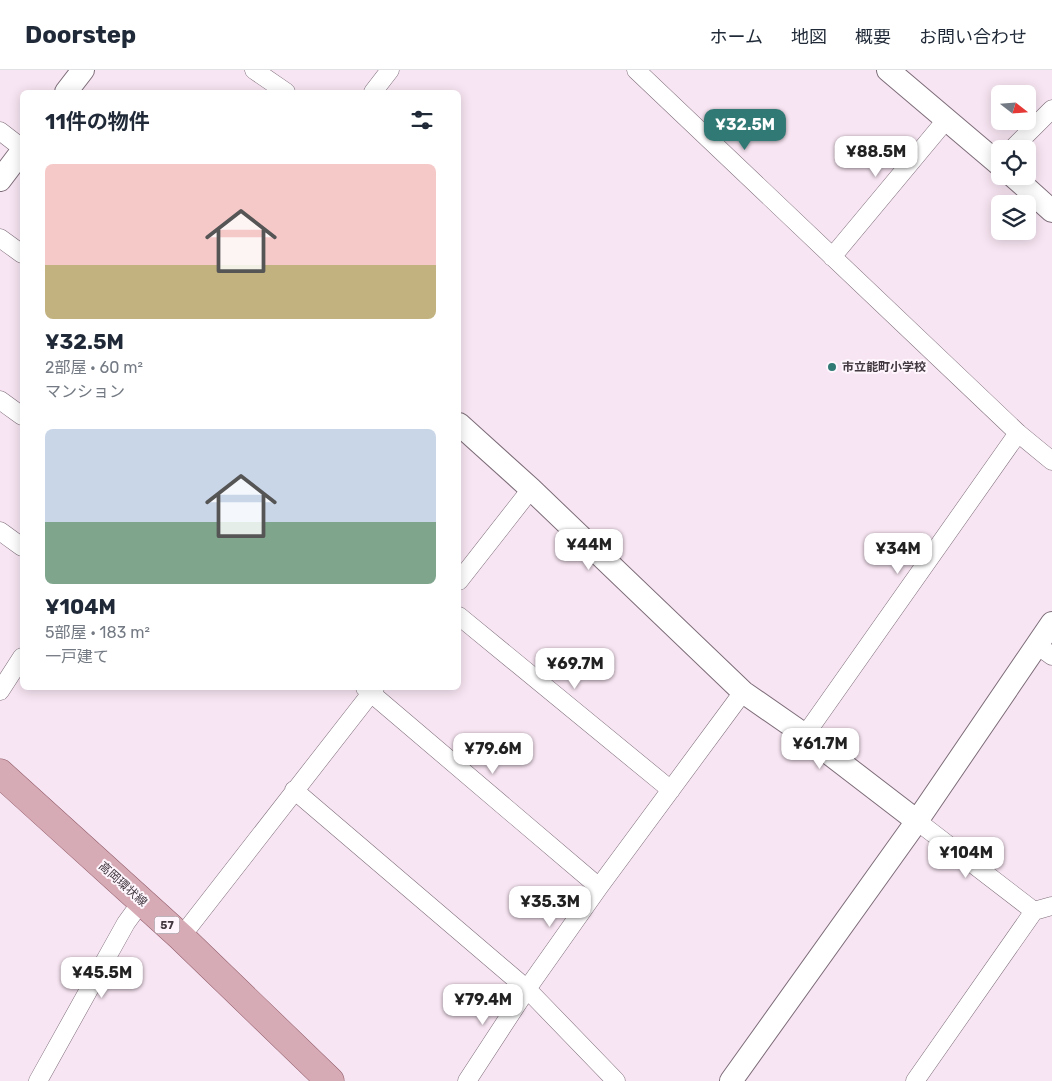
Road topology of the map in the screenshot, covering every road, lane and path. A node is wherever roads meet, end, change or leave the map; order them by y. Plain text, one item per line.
1 (82, 70) edge
2 (254, 70) edge
3 (390, 70) edge
4 (636, 70) edge
5 (888, 70) edge
6 (67, 90) edge
7 (283, 90) edge
8 (375, 90) edge
9 (1052, 110) edge
10 (946, 120) junction
11 (0, 131) edge
12 (1025, 140) edge
13 (20, 147) edge
14 (20, 152) edge
15 (991, 153) edge
16 (0, 180) edge
17 (1026, 185) edge
18 (1052, 211) edge
19 (0, 238) edge
20 (20, 253) edge
21 (832, 258) junction
22 (0, 400) edge
23 (20, 415) edge
24 (461, 426) edge
25 (1018, 433) junction
26 (1052, 461) edge
27 (531, 489) junction
28 (0, 531) edge
29 (20, 546) edge
30 (461, 578) edge
31 (461, 618) edge
32 (1052, 623) edge
33 (1044, 650) edge
34 (20, 660) edge
35 (369, 690) edge
36 (371, 690) edge
37 (0, 691) edge
38 (743, 692) junction
39 (805, 735) junction
40 (0, 773) edge
41 (294, 790) junction
42 (671, 790) junction
43 (917, 821) junction
44 (599, 887) junction
45 (142, 901) junction
46 (1052, 906) edge
47 (1034, 911) junction
48 (181, 937) junction
49 (527, 989) junction
50 (38, 1081) edge
51 (330, 1081) edge
52 (466, 1081) edge
53 (616, 1081) edge
54 (731, 1081) edge
55 (915, 1081) edge

1 - 6 street
2 - 7 street
3 - 8 street
4 - 21 street
5 - 10 street
9 - 12 street
10 - 15 street
10 - 21 street
11 - 13 street
14 - 16 street
17 - 18 street
19 - 20 street
21 - 25 street
22 - 23 street
24 - 27 street
25 - 26 street
25 - 39 street
27 - 30 street
27 - 38 street
28 - 29 street
31 - 42 street
32 - 33 street
33 - 43 street
34 - 37 street
35 - 41 street
36 - 44 street
38 - 39 street
38 - 42 street
39 - 43 street
40 - 45 main road, 高岡環状線 / 57
41 - 48 street
41 - 49 street
42 - 44 street
43 - 47 street
43 - 54 street
44 - 49 street
45 - 48 main road, 高岡環状線 / 57
45 - 50 street
46 - 47 street
47 - 55 street
48 - 51 main road, 高岡環状線 / 57
49 - 52 street
49 - 53 street

